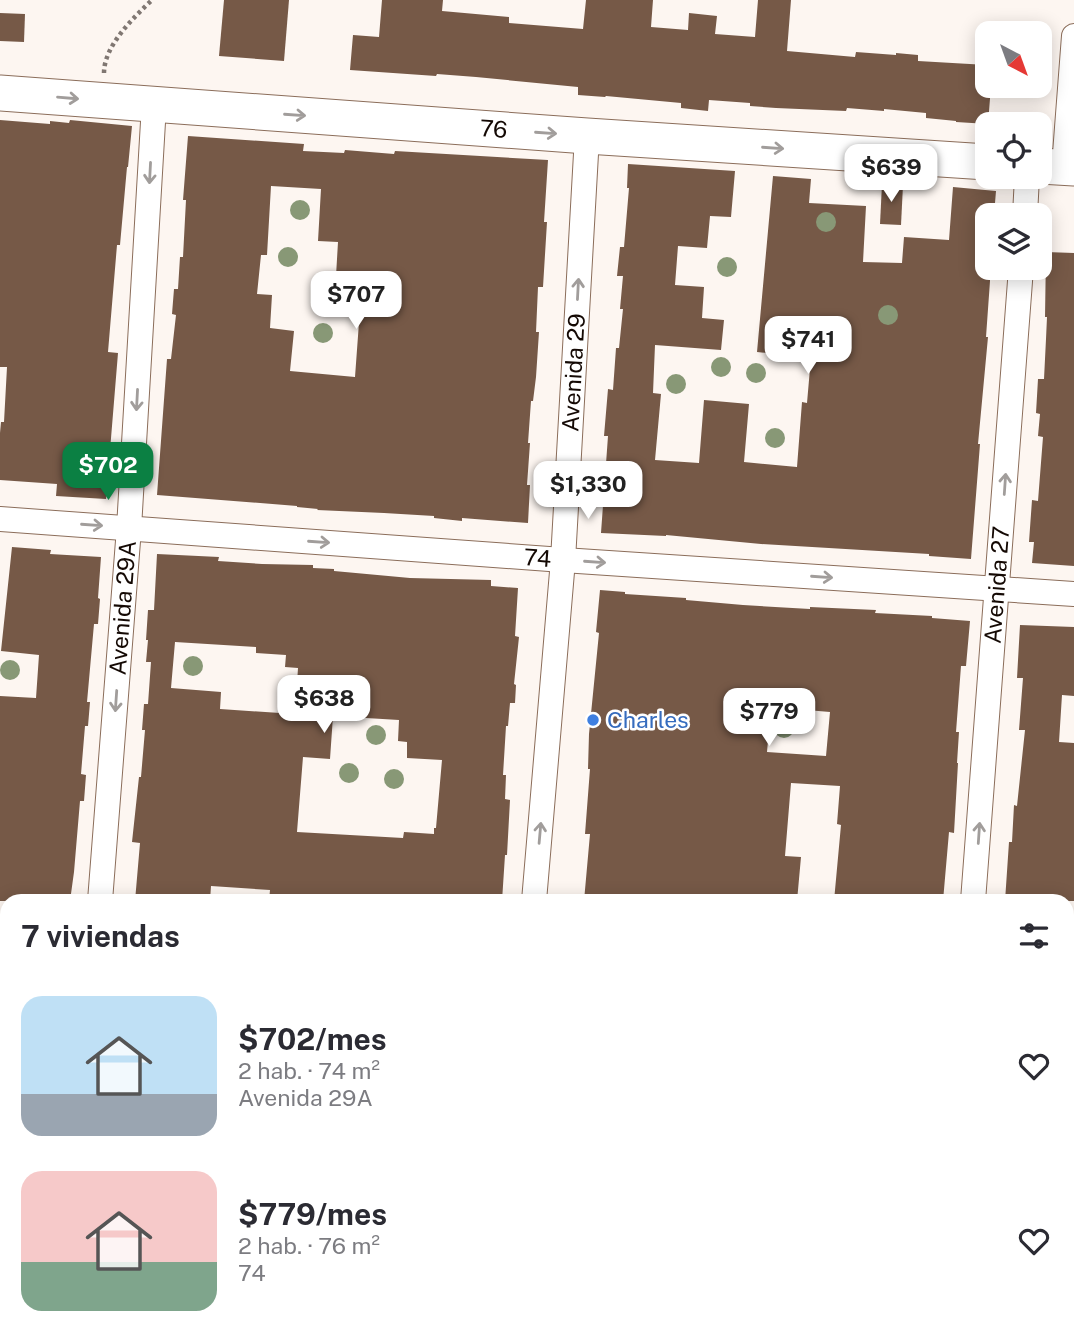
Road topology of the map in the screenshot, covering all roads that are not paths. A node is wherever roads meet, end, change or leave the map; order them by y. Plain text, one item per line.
1 (1074, 36) edge
2 (0, 93) edge
3 (154, 105) junction
4 (586, 136) junction
5 (975, 161) edge
6 (1059, 167) edge
7 (1020, 280) edge
8 (0, 519) edge
9 (129, 528) junction
10 (563, 560) junction
11 (998, 588) junction
12 (1074, 594) edge
13 (101, 894) edge
14 (535, 894) edge
15 (974, 894) edge

1 - 6 street
2 -> 3 street, 76
3 -> 4 street, 76
3 -> 9 street, Avenida 29A
4 -> 5 street, 76
10 -> 4 street, Avenida 29
11 -> 7 street, Avenida 27
8 -> 9 street, 74
9 -> 10 street, 74
9 -> 13 street, Avenida 29A
10 -> 11 street, 74
14 -> 10 street, Avenida 29
11 - 12 street, 74
15 -> 11 street, Avenida 27

